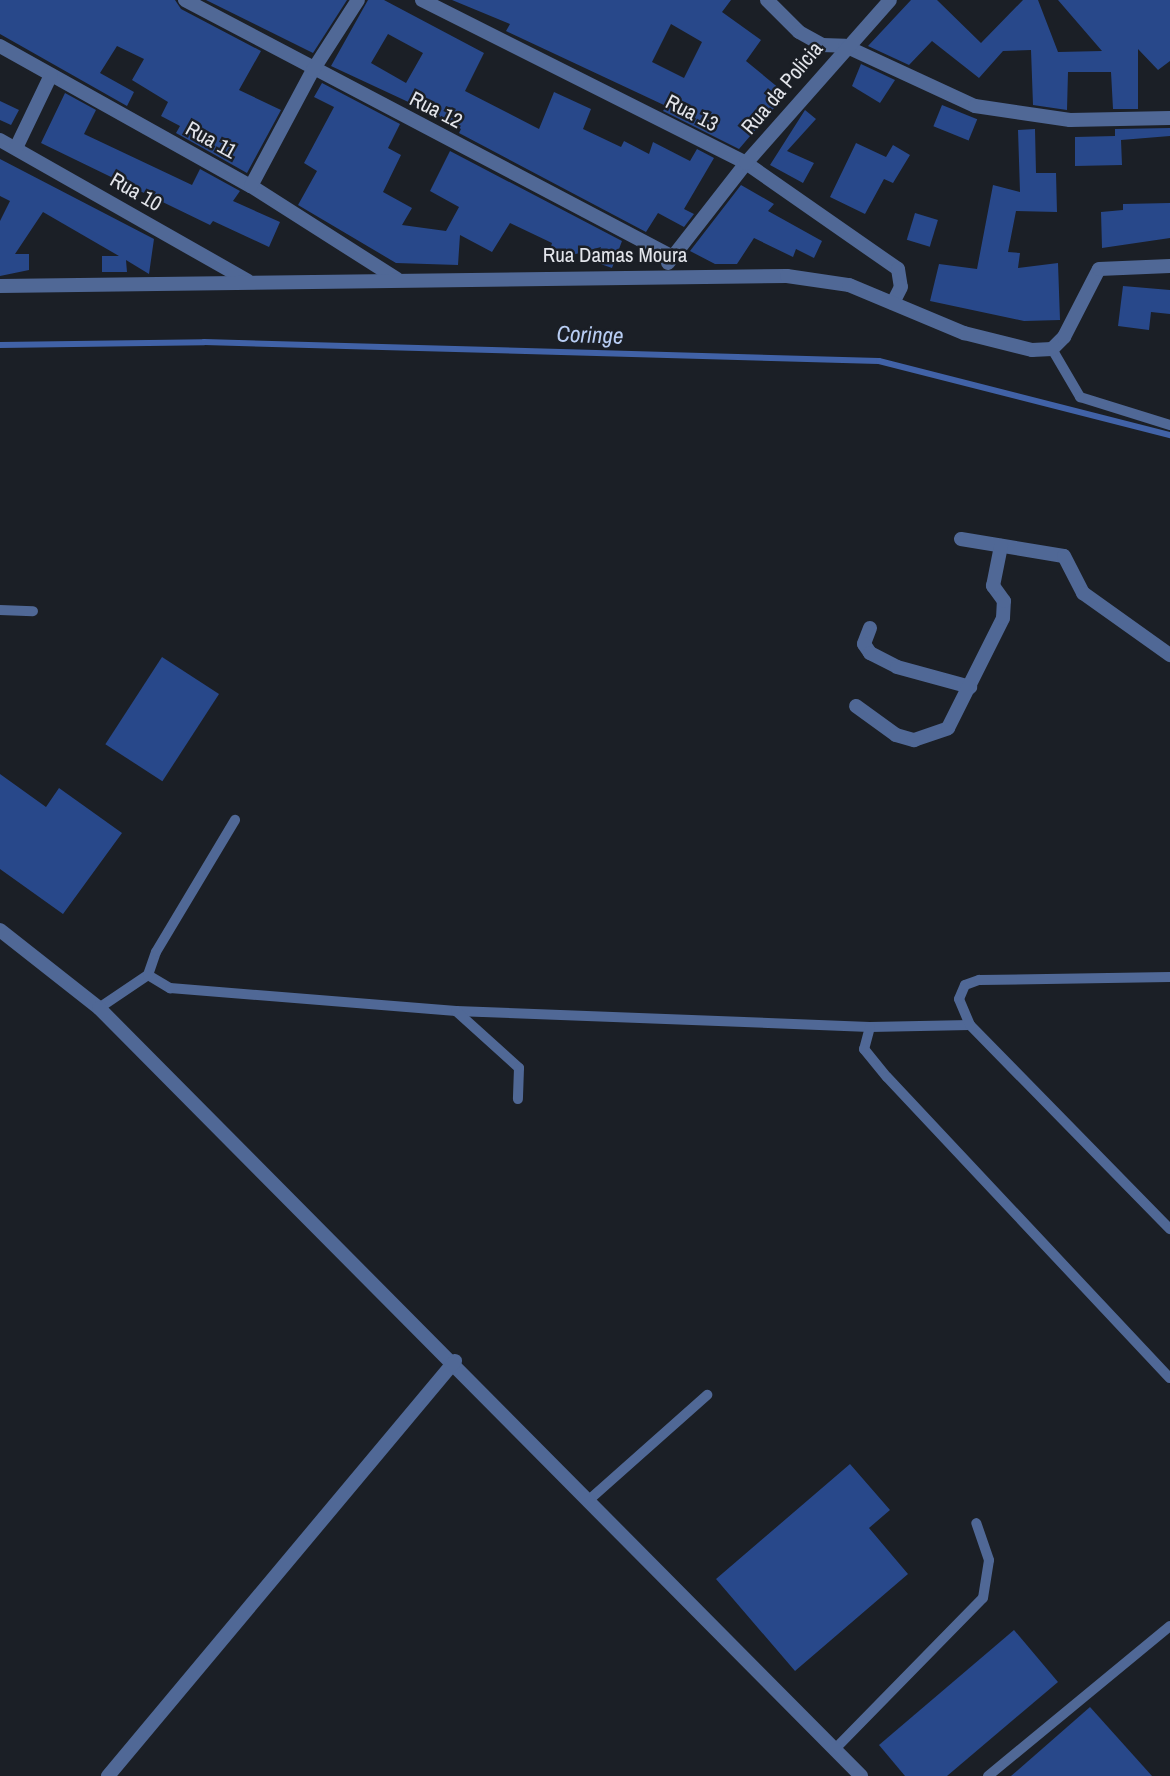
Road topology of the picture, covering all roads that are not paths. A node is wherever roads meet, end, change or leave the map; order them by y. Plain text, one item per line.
1 (185, 0) edge
2 (358, 0) edge
3 (422, 0) edge
4 (767, 0) edge
5 (890, 0) edge
6 (0, 46) edge
7 (845, 46) junction
8 (313, 70) junction
9 (51, 75) junction
10 (1170, 118) edge
11 (0, 140) edge
12 (16, 148) junction
13 (746, 163) junction
14 (251, 186) junction
15 (669, 255) junction
16 (1170, 266) edge
17 (666, 276) junction
18 (397, 278) junction
19 (251, 282) junction
20 (0, 286) edge
21 (893, 303) junction
22 (1052, 349) junction
23 (1170, 425) edge
24 (961, 540) dead end
25 (1001, 546) junction
26 (0, 610) edge
27 (33, 611) dead end
28 (870, 628) dead end
29 (1170, 655) edge
30 (970, 687) junction
31 (856, 706) dead end
32 (234, 820) dead end
33 (0, 930) edge
34 (148, 975) junction
35 (1170, 977) edge
36 (99, 1008) junction
37 (456, 1011) junction
38 (970, 1025) junction
39 (870, 1027) junction
40 (518, 1100) dead end
41 (1170, 1229) edge
42 (455, 1362) junction
43 (1170, 1378) edge
44 (707, 1395) dead end
45 (590, 1499) junction
46 (976, 1523) dead end
47 (1170, 1626) edge
48 (835, 1749) junction
49 (856, 1774) edge
50 (108, 1776) edge
51 (988, 1776) edge

1 - 8 street, Rua 12
2 - 8 street
3 - 13 street, Rua 13
4 - 7 street
5 - 7 street, Rua da Policia
6 - 9 street, Rua 11
7 - 10 street
7 - 13 street, Rua da Policia
8 - 14 street
8 - 15 street, Rua 12
9 - 12 street
9 - 14 street, Rua 11
11 - 12 street, Rua 10
12 - 19 street, Rua 10
13 - 15 street, Rua da Policia
13 - 21 street, Rua 13
14 - 18 street, Rua 11
15 - 17 street
16 - 22 street
17 - 18 street, Rua Damas Moura
17 - 21 street, Rua Damas Moura
18 - 19 street, Rua Damas Moura
19 - 20 street, Rua Damas Moura
21 - 22 street, Rua Damas Moura
22 - 23 lane
24 - 25 street
25 - 29 street
25 - 30 street
26 - 27 lane
28 - 30 street
30 - 31 street
32 - 34 lane
33 - 36 street
34 - 36 lane
34 - 37 lane
35 - 38 lane
36 - 42 street
37 - 39 lane
37 - 40 lane
38 - 39 lane
38 - 41 lane
39 - 43 lane
42 - 45 street
42 - 50 street
44 - 45 lane
45 - 48 street
46 - 48 lane
47 - 51 lane
48 - 49 street

